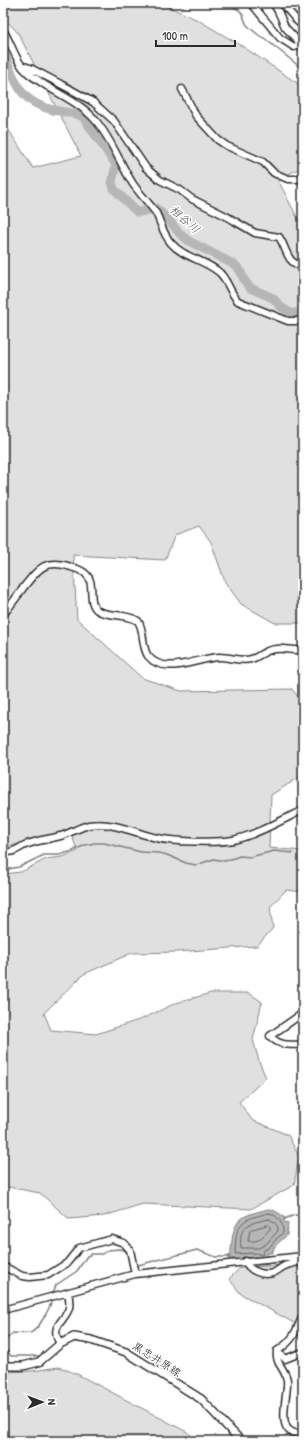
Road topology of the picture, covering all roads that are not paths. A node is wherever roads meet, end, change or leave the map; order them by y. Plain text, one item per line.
1 (251, 3) edge
2 (273, 3) edge
3 (282, 3) edge
4 (303, 26) edge
5 (3, 30) edge
6 (21, 66) junction
7 (182, 89) dead end
8 (303, 179) edge
9 (303, 266) edge
10 (303, 321) edge
11 (3, 615) edge
12 (303, 650) edge
13 (303, 810) edge
14 (3, 851) edge
15 (303, 1013) edge
16 (303, 1044) edge
17 (303, 1256) edge
18 (246, 1261) junction
19 (303, 1262) edge
20 (3, 1266) edge
21 (135, 1274) junction
22 (68, 1292) junction
23 (3, 1310) edge
24 (303, 1315) edge
25 (60, 1344) junction
26 (277, 1351) junction
27 (303, 1352) edge
28 (3, 1366) edge
29 (303, 1433) edge
30 (241, 1441) edge

1 - 2 street
3 - 4 street
5 - 6 street
6 - 9 street
6 - 10 street
7 - 8 street
11 - 12 street
13 - 14 street
15 - 16 street
17 - 18 street
18 - 19 street
18 - 21 street
20 - 21 street
21 - 22 street
22 - 23 street
22 - 25 street
24 - 26 street
25 - 28 main road, 黒忠井原線
25 - 30 main road, 黒忠井原線
26 - 27 street
26 - 29 street

